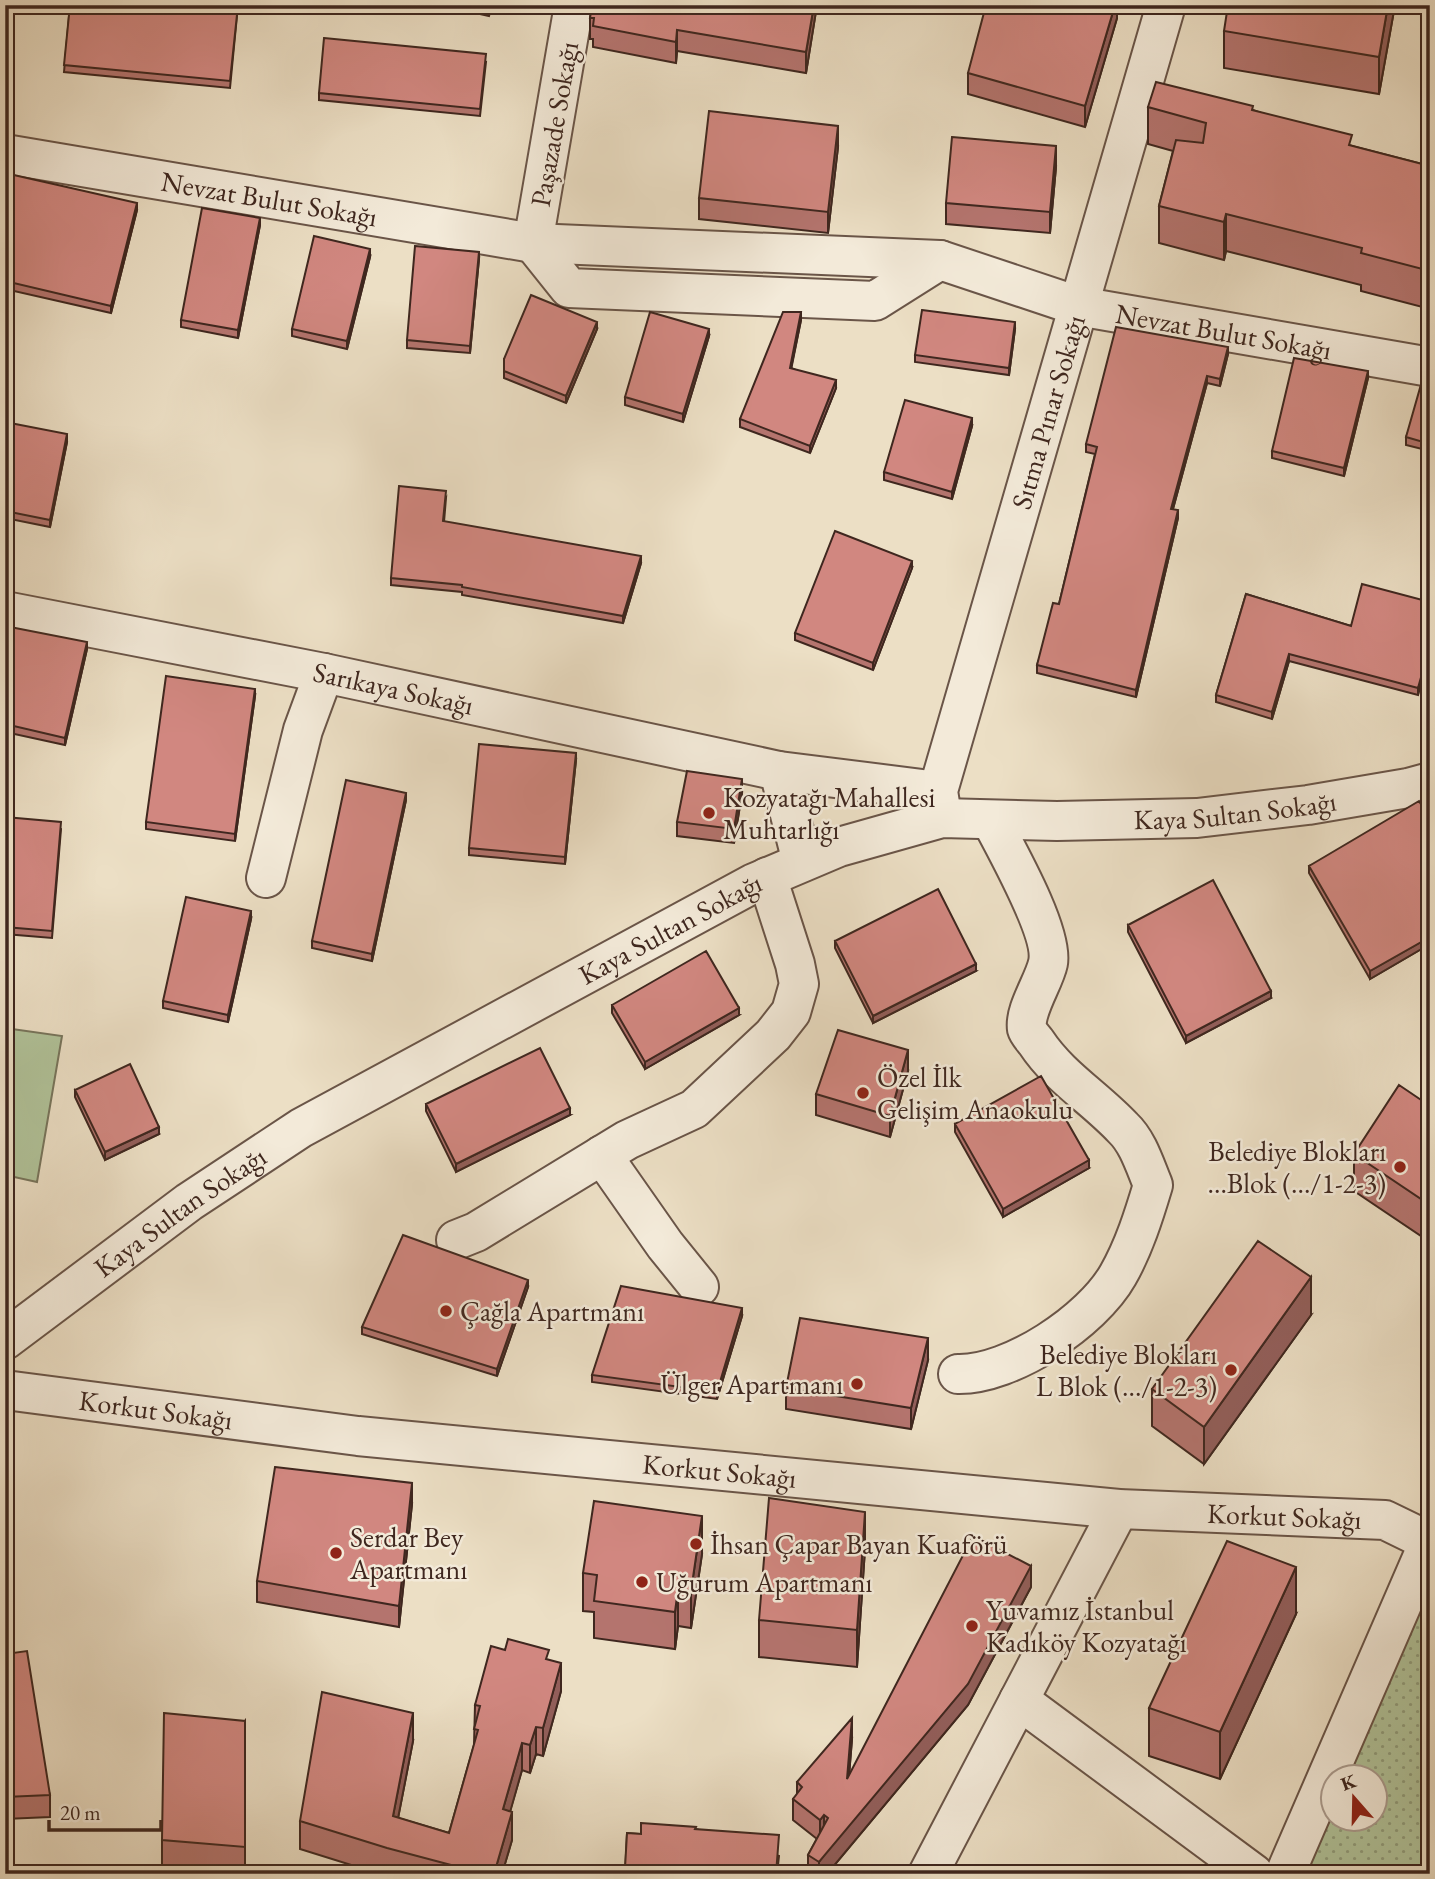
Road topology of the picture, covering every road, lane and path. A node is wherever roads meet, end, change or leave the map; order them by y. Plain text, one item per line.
1 (574, 5) edge
2 (1166, 5) edge
3 (5, 154) edge
4 (533, 243) junction
5 (1078, 306) junction
6 (1430, 366) edge
7 (5, 611) edge
8 (324, 673) junction
9 (779, 771) junction
10 (1430, 782) edge
11 (940, 805) junction
12 (991, 820) junction
13 (802, 862) junction
14 (767, 877) junction
15 (266, 878) dead end
16 (602, 1155) junction
17 (456, 1240) dead end
18 (699, 1287) dead end
19 (5, 1340) edge
20 (958, 1374) dead end
21 (5, 1390) edge
22 (1119, 1509) junction
23 (1430, 1542) edge
24 (1019, 1700) junction
25 (928, 1874) edge
26 (1254, 1874) edge
27 (1285, 1874) edge

1 - 4 street, Paşazade Sokağı
2 - 5 street, Sıtma Pınar Sokağı
3 - 4 street, Nevzat Bulut Sokağı
4 - 5 street, Nevzat Bulut Sokağı
5 - 6 street, Nevzat Bulut Sokağı
5 - 11 street, Sıtma Pınar Sokağı
7 - 8 street, Sarıkaya Sokağı
8 - 9 street, Sarıkaya Sokağı
8 - 15 street
9 - 11 street, Sarıkaya Sokağı
9 - 13 street
10 - 12 street, Kaya Sultan Sokağı
11 - 12 street, Kaya Sultan Sokağı
11 - 13 street, Kaya Sultan Sokağı
12 - 20 street
13 - 14 street, Kaya Sultan Sokağı
14 - 16 street
14 - 19 street, Kaya Sultan Sokağı
16 - 17 street
16 - 18 street
21 - 22 street, Korkut Sokağı
22 - 23 street, Korkut Sokağı
22 - 24 street
23 - 27 street
24 - 25 street
24 - 26 street

